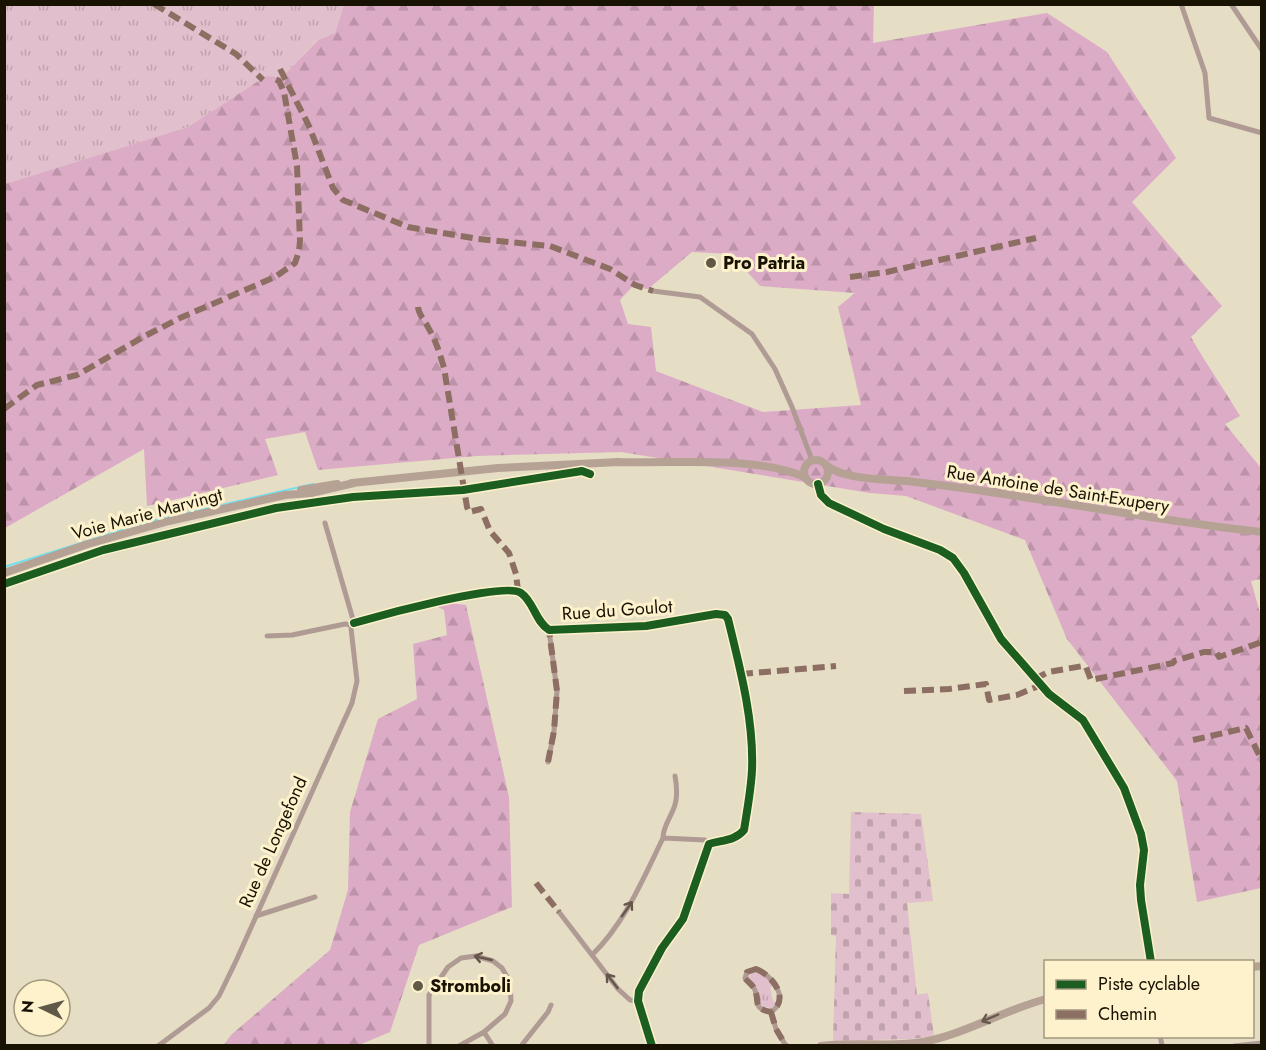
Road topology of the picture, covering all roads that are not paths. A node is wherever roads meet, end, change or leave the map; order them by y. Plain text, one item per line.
1 (1181, 4) edge
2 (1231, 4) edge
3 (1262, 50) edge
4 (1262, 133) edge
5 (653, 291) dead end
6 (812, 460) junction
7 (826, 465) junction
8 (805, 466) junction
9 (783, 469) junction
10 (851, 475) junction
11 (805, 477) junction
12 (826, 479) junction
13 (818, 484) junction
14 (324, 523) dead end
15 (1262, 532) edge
16 (4, 572) edge
17 (353, 624) junction
18 (549, 630) junction
19 (267, 636) dead end
20 (548, 762) dead end
21 (675, 776) dead end
22 (663, 838) junction
23 (710, 844) junction
24 (315, 897) dead end
25 (559, 912) dead end
26 (256, 916) junction
27 (592, 955) junction
28 (1151, 960) edge
29 (1044, 999) edge
30 (638, 1001) junction
31 (551, 1005) dead end
32 (771, 1012) junction
33 (484, 1032) junction
34 (1262, 1043) edge
35 (158, 1046) edge
36 (429, 1046) edge
37 (459, 1046) edge
38 (493, 1046) edge
39 (521, 1046) edge
40 (652, 1046) edge
41 (786, 1046) edge
42 (821, 1046) edge
43 (1234, 1046) edge

1 - 4 street
2 - 3 street
5 - 6 street
6 - 7 main road
6 - 8 main road
7 - 10 main road, Rue Antoine de Saint-Exupery
7 - 12 main road
8 - 9 main road, Voie Marie Marvingt
8 - 11 main road
9 - 11 main road, Voie Marie Marvingt
9 - 16 main road, Voie Marie Marvingt
10 - 12 main road, Rue Antoine de Saint-Exupery
10 - 15 main road, Rue Antoine de Saint-Exupery
11 - 13 main road
12 - 13 main road
13 - 28 street
14 - 17 street, Rue de Longefond
17 - 18 street, Rue du Goulot
17 - 19 street, Rue du Goulot
17 - 26 street, Rue de Longefond
18 - 20 street
18 - 23 street, Rue du Goulot
21 - 22 street
22 - 23 street
27 -> 22 street
23 - 30 street
24 - 26 street
25 - 27 street
26 - 35 street, Rue de Longefond
30 -> 27 street
29 -> 42 main road
30 - 40 street
31 - 39 street
32 - 32 street
32 - 41 street
33 -> 36 street
33 - 37 street
33 - 38 street
34 - 43 street

